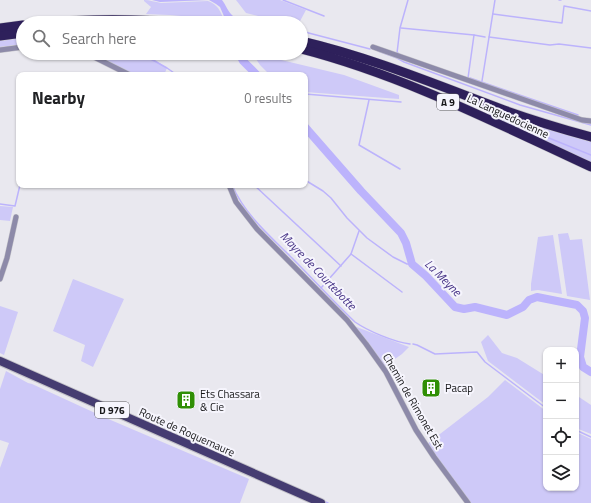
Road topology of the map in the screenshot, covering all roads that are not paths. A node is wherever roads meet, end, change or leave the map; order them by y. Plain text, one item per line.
1 (16, 26) edge
2 (0, 28) edge
3 (16, 34) edge
4 (0, 36) edge
5 (308, 43) edge
6 (373, 47) dead end
7 (16, 48) edge
8 (0, 50) edge
9 (308, 51) edge
10 (100, 60) edge
11 (124, 72) edge
12 (591, 121) edge
13 (591, 137) edge
14 (591, 167) edge
15 (230, 188) edge
16 (16, 217) dead end
17 (0, 279) edge
18 (0, 361) edge
19 (321, 503) edge
20 (468, 503) edge

1 - 2 highway
3 - 4 highway
5 - 13 highway, La Languedocienne / A 9
6 - 12 street
7 - 8 street
9 - 14 highway, La Languedocienne / A 9
10 - 11 street
15 - 20 street, Chemin de Rimonet Est
16 - 17 street
18 - 19 main road, Route de Roquemaure / D 976

